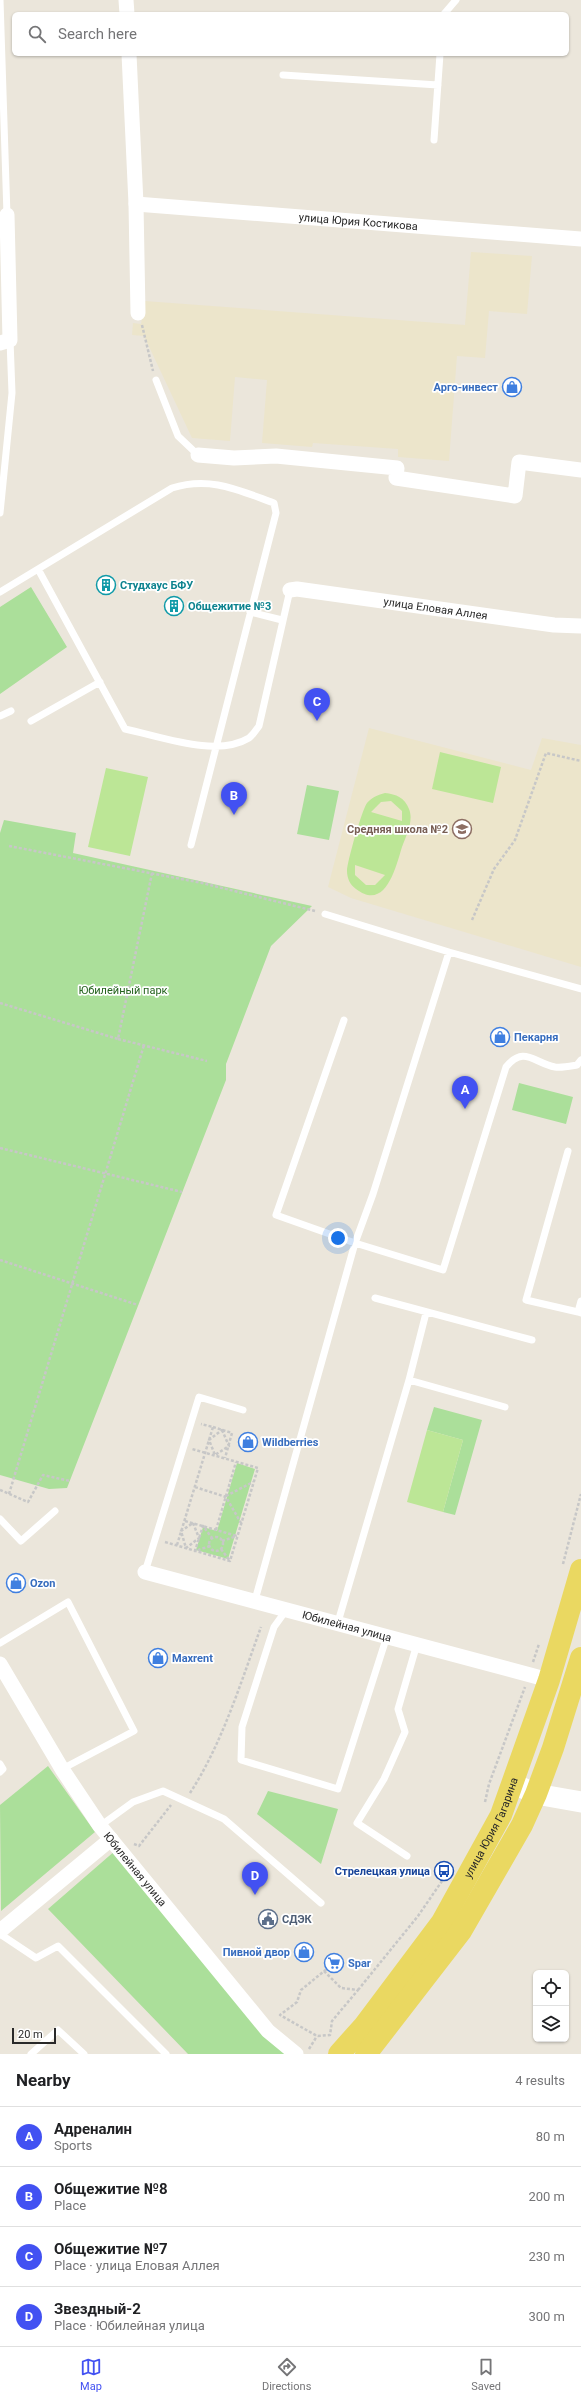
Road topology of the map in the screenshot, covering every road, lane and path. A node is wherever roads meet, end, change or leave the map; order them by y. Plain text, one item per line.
1 (0, 0) edge
2 (126, 0) edge
3 (456, 0) edge
4 (127, 12) edge
5 (446, 12) edge
6 (129, 56) edge
7 (440, 56) edge
8 (283, 75) dead end
9 (438, 85) junction
10 (434, 140) dead end
11 (136, 204) junction
12 (7, 215) joint
13 (581, 239) edge
14 (138, 313) joint
15 (5, 342) edge
16 (156, 380) joint
17 (198, 455) joint
18 (581, 470) edge
19 (0, 513) edge
20 (38, 569) junction
21 (290, 590) joint
22 (0, 592) edge
23 (250, 612) junction
24 (282, 620) junction
25 (581, 626) edge
26 (100, 682) junction
27 (11, 711) dead end
28 (0, 716) edge
29 (31, 722) dead end
30 (216, 747) junction
31 (581, 762) edge
32 (191, 845) dead end
33 (9, 846) dead end
34 (152, 873) junction
35 (325, 914) joint
36 (472, 920) dead end
37 (449, 952) junction
38 (581, 989) edge
39 (0, 1003) edge
40 (344, 1020) dead end
41 (118, 1039) junction
42 (144, 1045) junction
43 (581, 1060) edge
44 (206, 1061) dead end
45 (0, 1148) edge
46 (568, 1152) dead end
47 (106, 1172) junction
48 (182, 1192) dead end
49 (355, 1243) junction
50 (0, 1260) edge
51 (73, 1284) junction
52 (375, 1298) dead end
53 (581, 1301) edge
54 (138, 1305) dead end
55 (426, 1313) junction
56 (579, 1313) edge
57 (532, 1340) dead end
58 (409, 1380) junction
59 (505, 1407) dead end
60 (243, 1410) dead end
61 (191, 1421) junction
62 (213, 1427) junction
63 (222, 1430) junction
64 (209, 1440) junction
65 (184, 1446) junction
66 (229, 1446) junction
67 (205, 1452) junction
68 (215, 1455) junction
69 (225, 1458) junction
70 (236, 1462) junction
71 (70, 1481) dead end
72 (254, 1482) junction
73 (195, 1487) junction
74 (0, 1490) edge
75 (9, 1494) junction
76 (581, 1494) edge
77 (226, 1497) junction
78 (54, 1511) dead end
79 (0, 1519) edge
80 (185, 1521) junction
81 (193, 1523) junction
82 (241, 1523) junction
83 (203, 1526) junction
84 (216, 1530) junction
85 (181, 1531) junction
86 (237, 1536) junction
87 (199, 1538) junction
88 (212, 1538) junction
89 (155, 1539) junction
90 (222, 1542) junction
91 (177, 1545) junction
92 (210, 1546) junction
93 (186, 1548) junction
94 (221, 1549) junction
95 (195, 1551) junction
96 (230, 1561) junction
97 (571, 1570) edge
98 (145, 1572) joint
99 (255, 1600) junction
100 (270, 1604) junction
101 (287, 1608) junction
102 (338, 1622) junction
103 (387, 1636) junction
104 (541, 1638) dead end
105 (0, 1643) edge
106 (417, 1644) junction
107 (581, 1658) edge
108 (2, 1671) edge
109 (539, 1678) junction
110 (0, 1764) edge
111 (62, 1769) junction
112 (0, 1772) edge
113 (514, 1784) junction
114 (536, 1794) junction
115 (178, 1797) junction
116 (185, 1800) junction
117 (581, 1802) edge
118 (484, 1807) dead end
119 (100, 1826) junction
120 (111, 1839) junction
121 (133, 1843) dead end
122 (407, 1856) dead end
123 (444, 1879) dead end
124 (321, 1902) dead end
125 (0, 1933) edge
126 (334, 1963) dead end
127 (324, 1971) junction
128 (358, 1990) junction
129 (317, 2036) junction
130 (31, 2054) edge
131 (84, 2054) edge
132 (166, 2054) edge
133 (296, 2054) edge
134 (306, 2054) edge
135 (339, 2054) edge
136 (366, 2054) edge

1 - 12 lane
2 - 4 street
3 - 5 lane
6 - 11 street
7 - 9 lane
8 - 9 lane
9 - 10 lane
11 - 13 street, улица Юрия Костикова
11 - 14 street
12 - 15 street
14 - 16 path
15 - 19 lane
16 - 17 lane
17 - 18 street
20 - 22 lane
20 - 23 lane
20 - 26 lane
21 - 24 lane
21 - 25 street, улица Еловая Аллея
23 - 24 lane
23 - 30 lane
24 - 30 lane
26 - 29 lane
26 - 30 lane
27 - 28 lane
30 - 32 lane
31 - 36 path
33 - 34 path
34 - 35 path
34 - 41 path
35 - 37 lane
37 - 38 lane
37 - 49 lane
39 - 41 path
40 - 49 lane
41 - 42 path
42 - 44 path
42 - 47 path
43 - 49 lane
45 - 47 path
46 - 56 lane
47 - 48 path
47 - 51 path
49 - 99 lane
50 - 51 path
51 - 54 path
51 - 75 path
52 - 55 lane
53 - 56 lane
55 - 57 lane
55 - 58 lane
58 - 59 lane
58 - 102 lane
60 - 61 lane
61 - 62 path
61 - 65 lane
62 - 63 path
62 - 64 path
63 - 64 path
63 - 66 path
63 - 66 path
64 - 67 path
64 - 68 path
65 - 67 path
65 - 89 lane
66 - 68 path
66 - 69 path
67 - 68 path
67 - 73 path
68 - 69 path
69 - 70 path
70 - 72 path
70 - 77 path
71 - 75 path
72 - 77 path
72 - 82 path
73 - 77 path
73 - 80 path
74 - 75 path
76 - 97 path
77 - 82 path
77 - 84 path
78 - 79 lane
80 - 81 path
80 - 85 path
81 - 83 path
81 - 85 path
81 - 87 path
82 - 86 path
83 - 84 path
83 - 87 path
83 - 88 path
84 - 86 path
85 - 91 path
85 - 93 path
86 - 90 path
86 - 96 path
87 - 93 path
87 - 95 path
88 - 90 path
88 - 92 path
89 - 91 path
89 - 98 lane
90 - 94 path
91 - 93 path
92 - 94 path
92 - 95 path
93 - 95 path
94 - 96 path
95 - 96 path
97 - 109 main road, улица Юрия Гагарина
98 - 99 street, Юбилейная улица
99 - 100 street, Юбилейная улица
100 - 101 street, Юбилейная улица
100 - 116 path
101 - 102 street, Юбилейная улица
101 - 103 lane
102 - 103 street, Юбилейная улица
103 - 106 street, Юбилейная улица
104 - 109 path
105 - 111 lane
106 - 109 street, Юбилейная улица
106 - 122 lane
107 - 114 main road, улица Юрия Гагарина
108 - 111 street, Юбилейная улица
109 - 113 main road, улица Юрия Гагарина
109 - 118 path
110 - 112 lane
111 - 119 street, Юбилейная улица
113 - 114 street
113 - 135 main road, улица Юрия Гагарина
114 - 117 street
114 - 136 main road, улица Юрия Гагарина
115 - 116 lane
115 - 119 lane
115 - 121 path
116 - 124 lane
119 - 120 street, Юбилейная улица
120 - 125 street
120 - 133 street, Юбилейная улица
123 - 128 path
125 - 132 lane
126 - 127 path
127 - 128 path
127 - 129 path
128 - 129 path
129 - 134 path
130 - 131 lane

